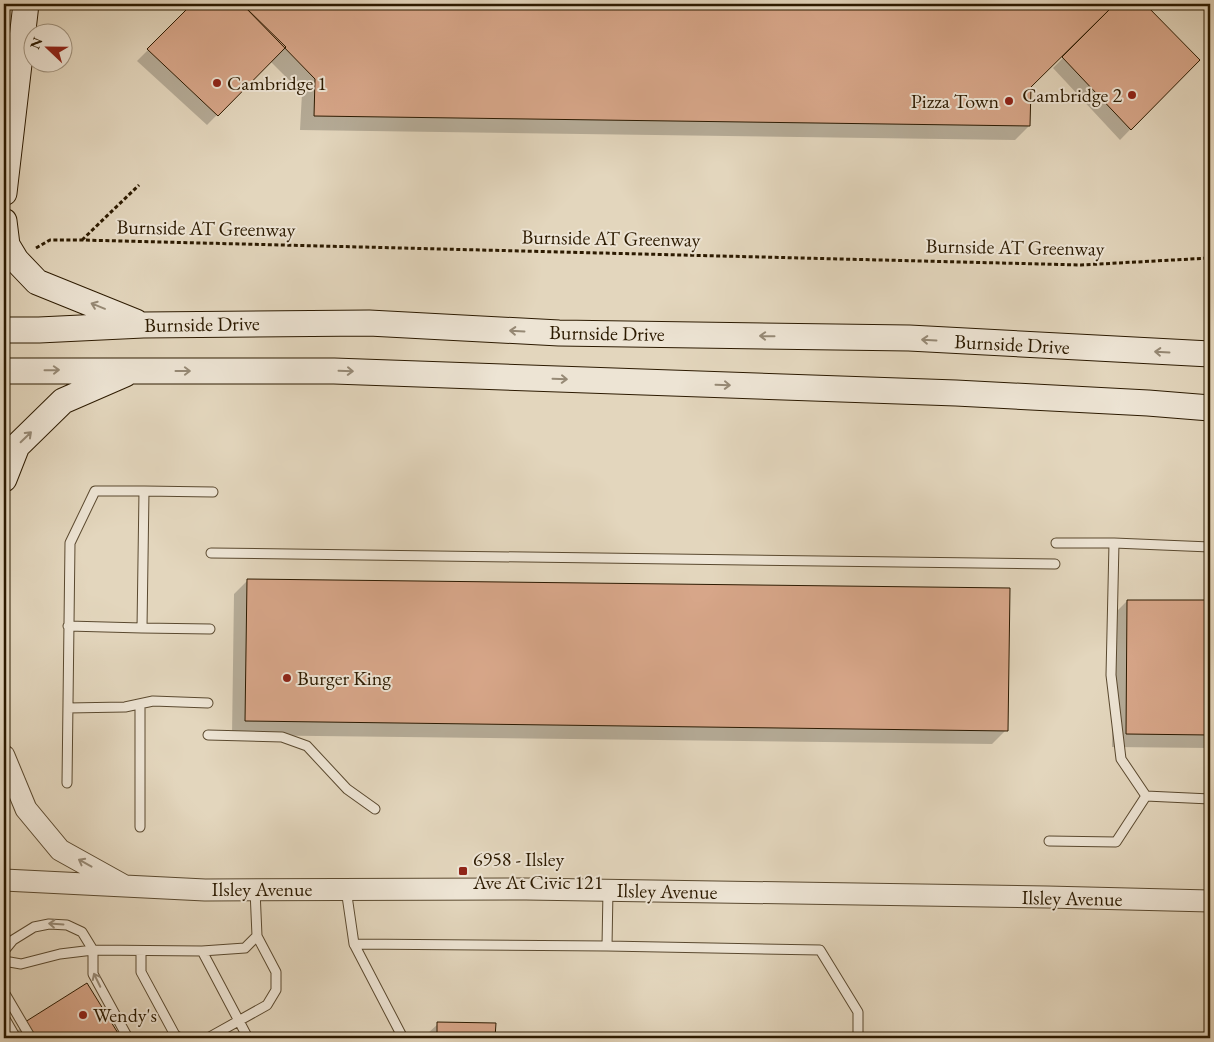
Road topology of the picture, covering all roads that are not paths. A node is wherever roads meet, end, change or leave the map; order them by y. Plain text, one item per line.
1 (26, 4) edge
2 (4, 192) edge
3 (4, 221) edge
4 (143, 324) junction
5 (4, 330) edge
6 (1210, 354) edge
7 (134, 370) junction
8 (4, 371) edge
9 (1210, 408) edge
10 (4, 479) edge
11 (144, 491) junction
12 (213, 492) dead end
13 (1056, 543) dead end
14 (1114, 543) junction
15 (1210, 547) edge
16 (211, 553) dead end
17 (1055, 564) dead end
18 (68, 626) junction
19 (142, 628) junction
20 (210, 629) dead end
21 (208, 703) dead end
22 (140, 705) junction
23 (68, 708) junction
24 (208, 735) dead end
25 (4, 756) edge
26 (67, 783) dead end
27 (1146, 796) junction
28 (1210, 798) edge
29 (375, 809) dead end
30 (140, 827) dead end
31 (1049, 841) dead end
32 (4, 880) edge
33 (127, 887) junction
34 (346, 889) junction
35 (255, 890) junction
36 (608, 890) junction
37 (1210, 901) edge
38 (257, 936) junction
39 (354, 944) junction
40 (607, 946) junction
41 (93, 950) junction
42 (141, 951) junction
43 (202, 951) junction
44 (4, 952) edge
45 (4, 961) edge
46 (4, 992) edge
47 (4, 1017) edge
48 (238, 1021) junction
49 (176, 1037) edge
50 (16, 1038) edge
51 (31, 1038) edge
52 (128, 1038) edge
53 (208, 1038) edge
54 (248, 1038) edge
55 (403, 1038) edge
56 (858, 1038) edge

1 - 2 main road
4 -> 3 main road
4 - 5 main road, Burnside Drive
6 -> 4 main road, Burnside Drive
8 -> 7 main road
7 -> 9 main road
10 -> 7 main road
11 - 12 lane
11 - 18 lane
11 - 19 lane
13 - 14 lane
14 - 15 lane
14 - 27 lane
16 - 17 lane
18 - 19 lane
18 - 23 lane
19 - 20 lane
21 - 22 lane
22 - 23 lane
22 - 30 lane
23 - 26 lane
24 - 29 lane
33 -> 25 street
27 - 28 lane
27 - 31 lane
32 - 33 street, Ilsley Avenue
33 - 35 street, Ilsley Avenue
34 - 35 street, Ilsley Avenue
34 - 36 street, Ilsley Avenue
34 - 39 lane
35 - 38 lane
36 - 37 street, Ilsley Avenue
36 - 40 lane
38 - 43 lane
38 - 48 lane
39 - 40 lane
39 - 55 lane
40 - 56 lane
41 - 42 lane
41 -> 44 lane
41 - 45 lane
52 -> 41 lane
42 - 43 lane
42 - 49 lane
43 - 48 lane
46 - 51 lane
47 - 50 lane
48 - 53 lane
48 - 54 lane

